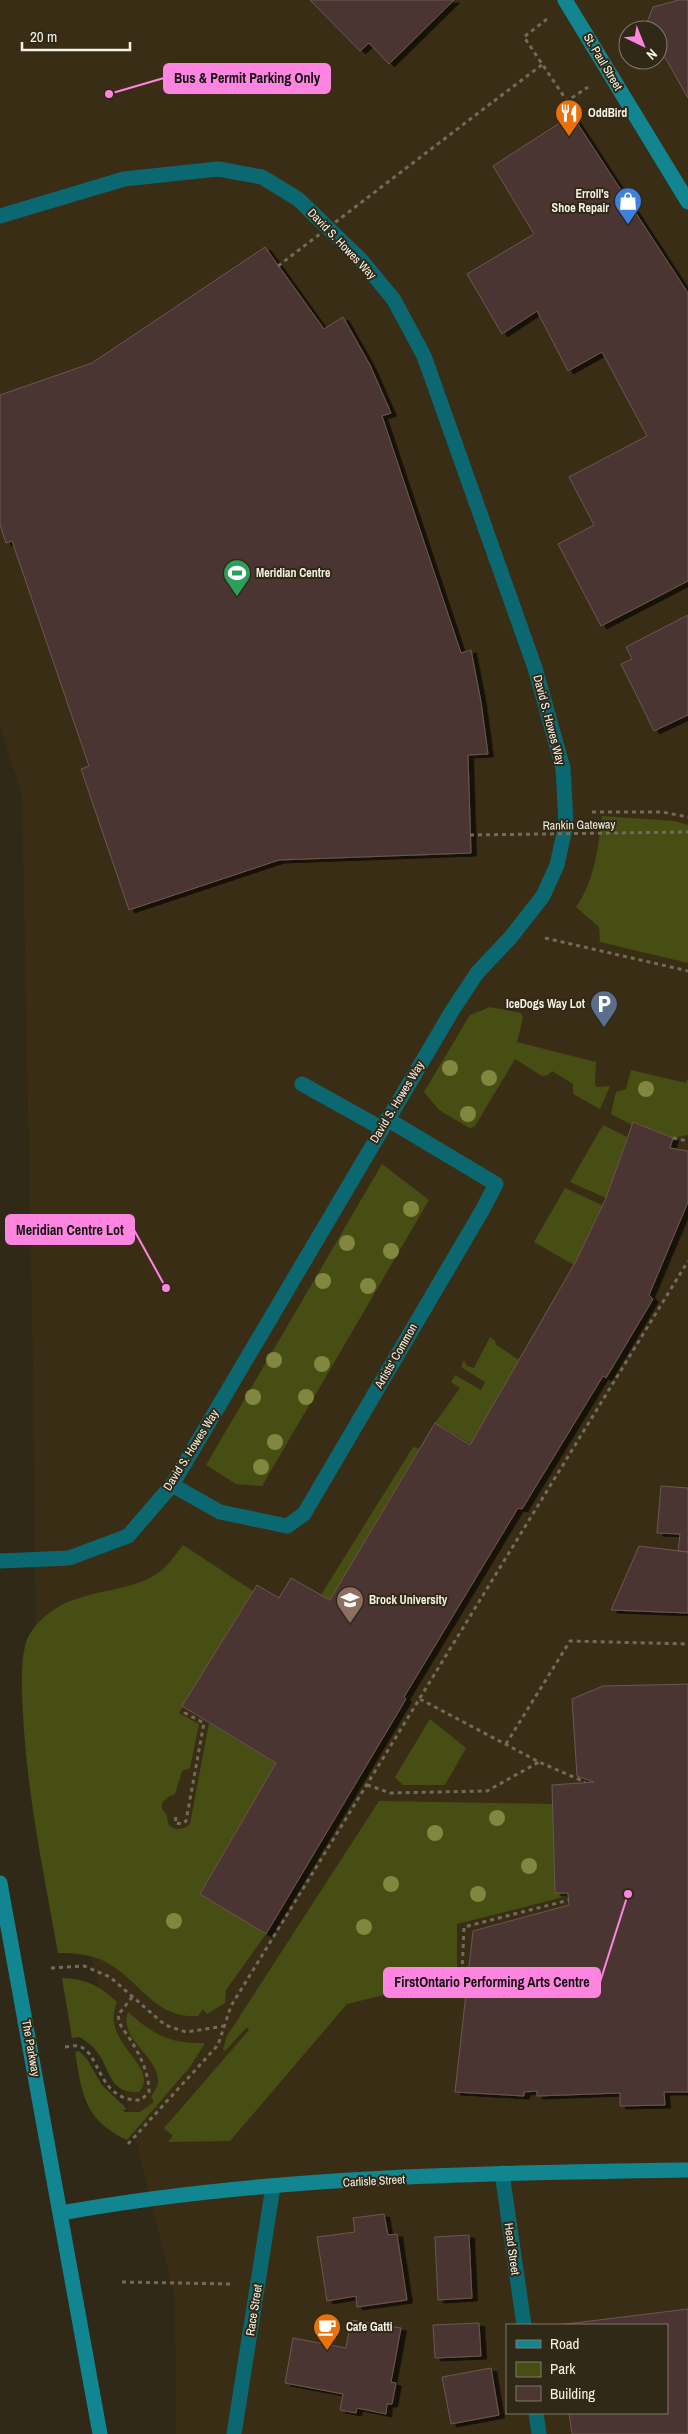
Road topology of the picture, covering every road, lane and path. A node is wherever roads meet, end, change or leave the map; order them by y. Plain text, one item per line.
1 (570, 1) edge
2 (543, 64) junction
3 (610, 73) junction
4 (688, 202) edge
5 (0, 216) edge
6 (278, 266) dead end
7 (565, 813) junction
8 (688, 818) edge
9 (688, 832) edge
10 (470, 835) dead end
11 (516, 931) junction
12 (688, 971) edge
13 (302, 1084) dead end
14 (384, 1124) junction
15 (673, 1138) dead end
16 (688, 1141) edge
17 (688, 1261) edge
18 (172, 1485) junction
19 (0, 1561) edge
20 (688, 1644) edge
21 (420, 1699) junction
22 (187, 1710) dead end
23 (506, 1744) junction
24 (539, 1762) junction
25 (585, 1782) dead end
26 (367, 1785) junction
27 (176, 1817) dead end
28 (0, 1882) edge
29 (568, 1900) dead end
30 (51, 1968) dead end
31 (462, 1972) dead end
32 (133, 1996) junction
33 (225, 2026) junction
34 (66, 2047) dead end
35 (128, 2144) dead end
36 (688, 2170) edge
37 (502, 2173) junction
38 (273, 2187) junction
39 (62, 2213) junction
40 (122, 2282) dead end
41 (232, 2284) dead end
42 (524, 2324) edge
43 (536, 2414) edge
44 (100, 2434) edge
45 (234, 2434) edge
46 (539, 2434) edge

1 - 2 path
1 - 3 street, St. Paul Street
2 - 3 path
2 - 6 path, bridge
3 - 4 street, St. Paul Street
5 - 7 street, David S. Howes Way
7 - 8 path
7 - 11 street, David S. Howes Way
9 - 10 path, Rankin Gateway, bridge
11 - 12 path
11 - 14 street, David S. Howes Way
13 - 14 street
14 - 18 street, David S. Howes Way
14 - 18 street, Artists' Common
15 - 16 path
17 - 21 path
18 - 19 street, David S. Howes Way
20 - 23 path
21 - 23 path
21 - 26 path
22 - 27 path
23 - 24 path
24 - 25 path
24 - 26 path
26 - 33 path
28 - 39 street, The Parkway
29 - 31 path
30 - 32 path
32 - 33 path
32 - 34 path
33 - 35 path
36 - 37 street, Carlisle Street
37 - 38 street, Carlisle Street
37 - 42 street, Head Street
38 - 39 street, Carlisle Street
38 - 45 street, Race Street
39 - 44 street
40 - 41 path
43 - 46 street

